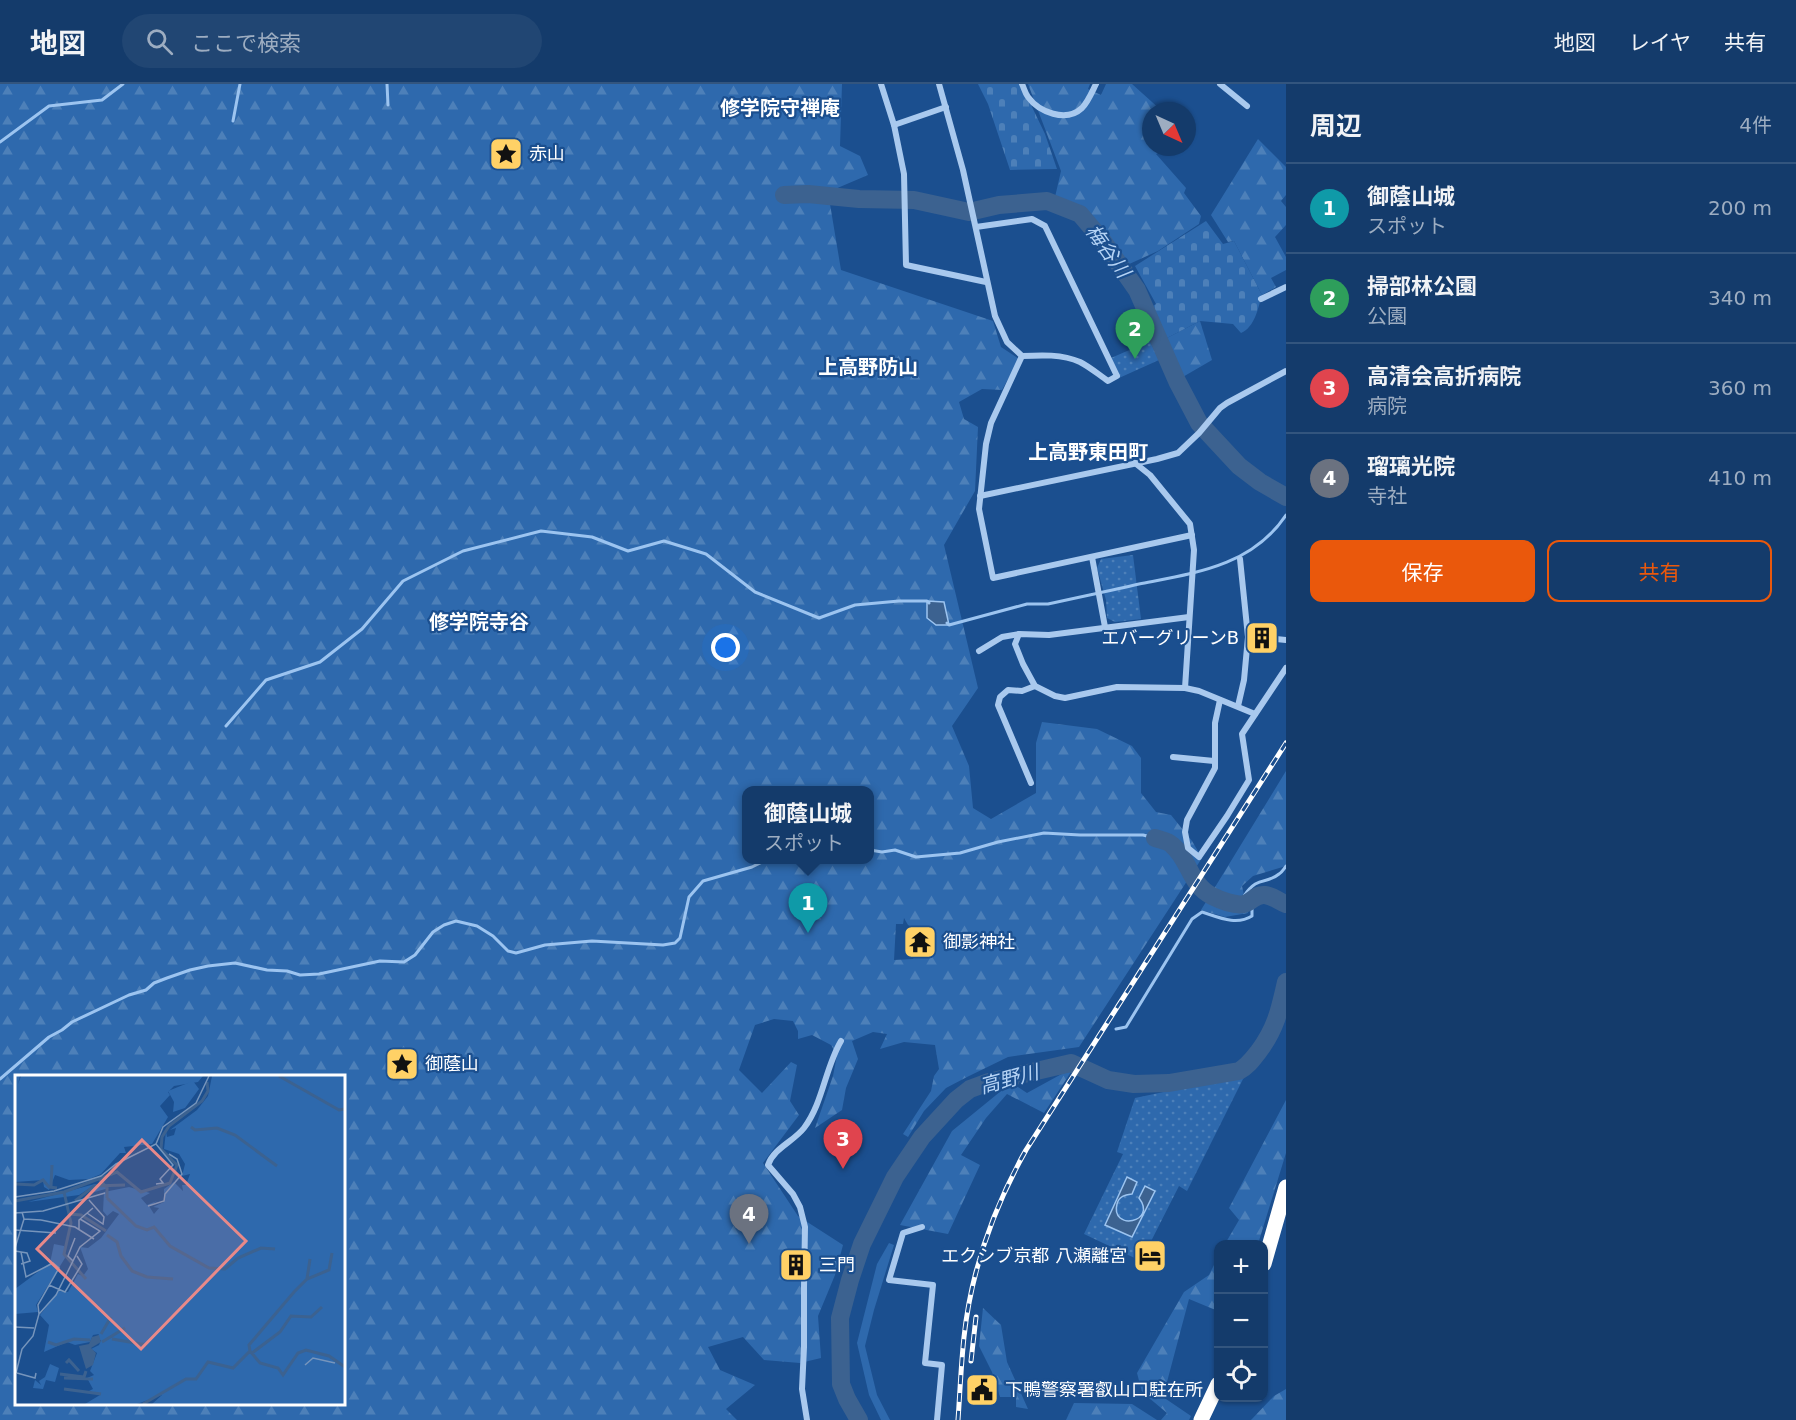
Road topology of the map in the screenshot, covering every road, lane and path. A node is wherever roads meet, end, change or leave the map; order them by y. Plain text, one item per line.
1 (881, 84) edge
2 (939, 84) edge
3 (1022, 84) edge
4 (1096, 84) edge
5 (1220, 84) edge
6 (1247, 106) dead end
7 (946, 107) junction
8 (894, 125) junction
9 (976, 227) junction
10 (986, 282) junction
11 (1286, 287) edge
12 (1261, 299) dead end
13 (1023, 356) junction
14 (1286, 371) edge
15 (1135, 463) junction
16 (980, 496) junction
17 (1192, 535) junction
18 (1092, 557) junction
19 (1240, 559) dead end
20 (1189, 616) junction
21 (1106, 627) junction
22 (1018, 634) junction
23 (1276, 639) dead end
24 (1286, 640) edge
25 (980, 651) dead end
26 (1286, 668) edge
27 (1035, 686) junction
28 (1185, 688) junction
29 (1220, 700) junction
30 (1238, 706) junction
31 (1255, 714) junction
32 (1173, 757) dead end
33 (1214, 761) junction
34 (1031, 783) dead end
35 (841, 1041) dead end
36 (1286, 1187) edge
37 (922, 1227) dead end
38 (1268, 1247) edge
39 (1214, 1392) edge
40 (807, 1420) edge
41 (936, 1420) edge
42 (1201, 1420) edge

1 - 8 street
2 - 7 street
3 - 4 street
5 - 6 street
7 - 8 street
7 - 9 street
8 - 10 street
9 - 10 street
9 - 13 street
10 - 13 street
11 - 12 street
13 - 16 street
14 - 15 street
15 - 16 street
15 - 17 street
16 - 18 street
17 - 18 street
17 - 20 street
18 - 21 street
19 - 30 street
20 - 21 street
20 - 28 street
21 - 22 street
22 - 25 street
22 - 27 street
23 - 24 street
26 - 31 street
27 - 28 street
27 - 34 street
28 - 29 street
29 - 30 street
29 - 33 street
30 - 31 street
31 - 33 street
32 - 33 street
35 - 40 street
36 - 38 highway
37 - 41 street
39 - 42 highway

